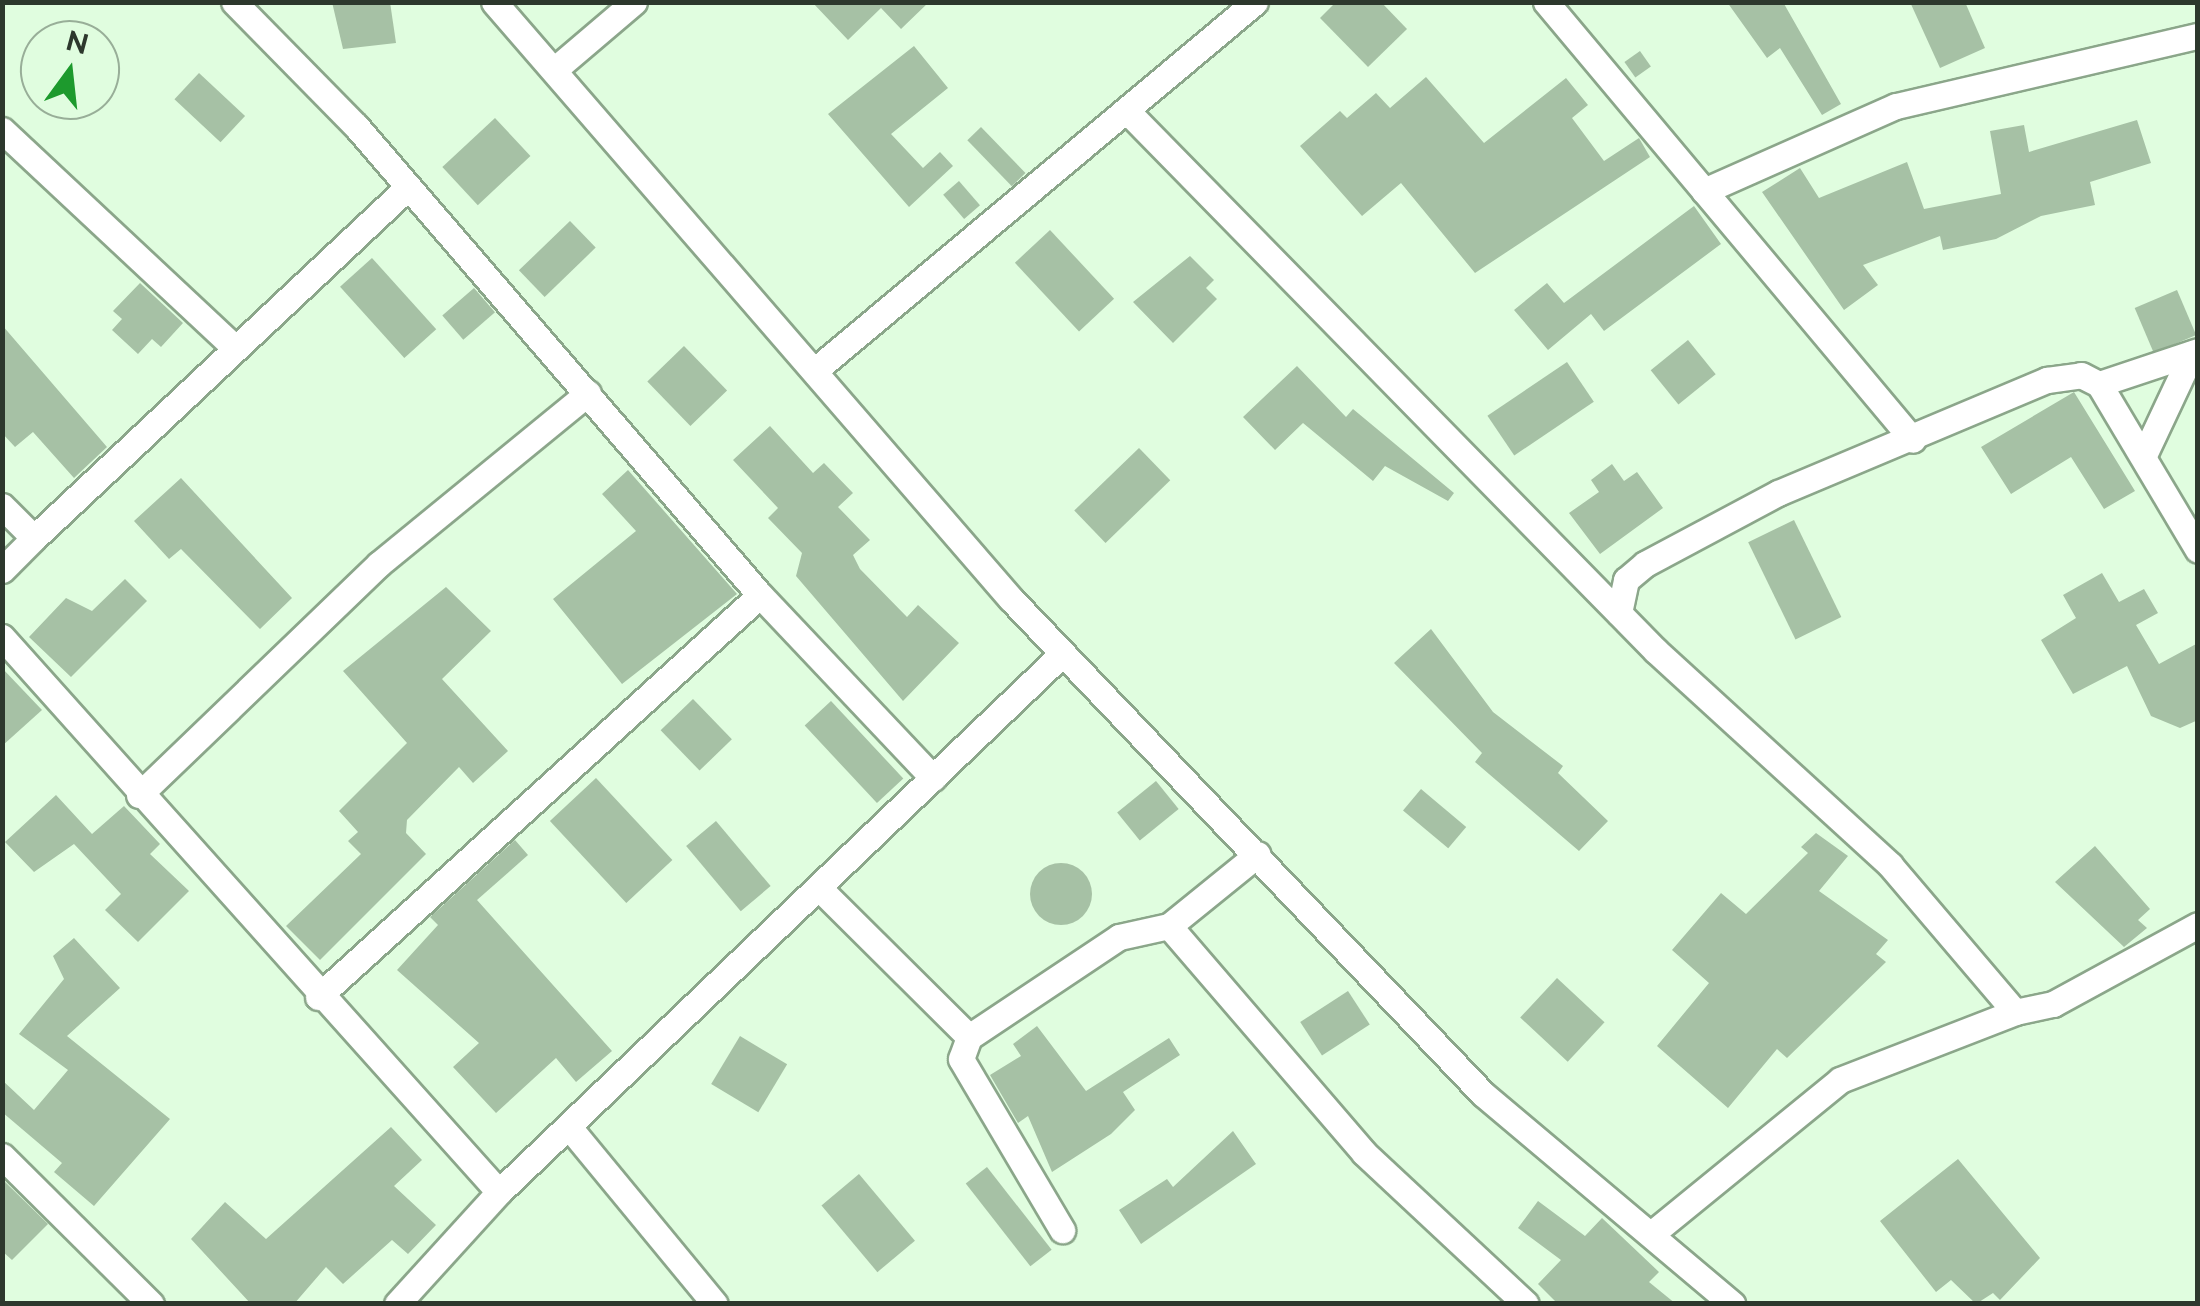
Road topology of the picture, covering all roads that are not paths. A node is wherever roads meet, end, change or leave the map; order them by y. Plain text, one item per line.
1 (234, 2) edge
2 (494, 2) edge
3 (634, 2) edge
4 (1255, 2) edge
5 (1546, 2) edge
6 (2198, 36) edge
7 (554, 70) junction
8 (1127, 111) junction
9 (2, 130) edge
10 (408, 187) junction
11 (1704, 191) junction
12 (233, 346) junction
13 (2195, 352) edge
14 (814, 370) junction
15 (2099, 384) junction
16 (588, 393) junction
17 (1913, 440) junction
18 (2145, 453) junction
19 (2, 506) edge
20 (34, 538) junction
21 (2198, 550) edge
22 (2, 570) edge
23 (760, 595) junction
24 (1619, 613) junction
25 (2, 637) edge
26 (1063, 653) junction
27 (933, 778) junction
28 (140, 795) junction
29 (1258, 854) junction
30 (820, 888) junction
31 (2198, 925) edge
32 (1169, 926) junction
33 (318, 997) junction
34 (2015, 1012) junction
35 (969, 1037) junction
36 (568, 1126) junction
37 (2, 1156) edge
38 (499, 1192) junction
39 (1062, 1230) dead end
40 (1655, 1231) junction
41 (152, 1304) edge
42 (397, 1304) edge
43 (716, 1304) edge
44 (1526, 1304) edge
45 (1732, 1304) edge

1 - 10 street
2 - 7 street
3 - 7 street
4 - 8 street
5 - 11 street
6 - 11 street
7 - 14 street
8 - 14 street
8 - 24 street
9 - 12 street
10 - 12 street
10 - 16 street
11 - 17 street
12 - 20 street
13 - 15 street
13 - 18 street
14 - 26 street
15 - 17 street
15 - 18 street
16 - 23 street
16 - 28 street
17 - 24 street
18 - 21 street
19 - 20 street
20 - 22 street
23 - 27 street
23 - 33 street
24 - 34 street
25 - 28 street
26 - 27 street
26 - 29 street
27 - 30 street
28 - 33 street
29 - 32 street
29 - 40 street
30 - 35 street
30 - 36 street
31 - 34 street
32 - 35 street
32 - 44 street
33 - 38 street
34 - 40 street
35 - 39 street
36 - 38 street
36 - 43 street
37 - 41 street
38 - 42 street
40 - 45 street

